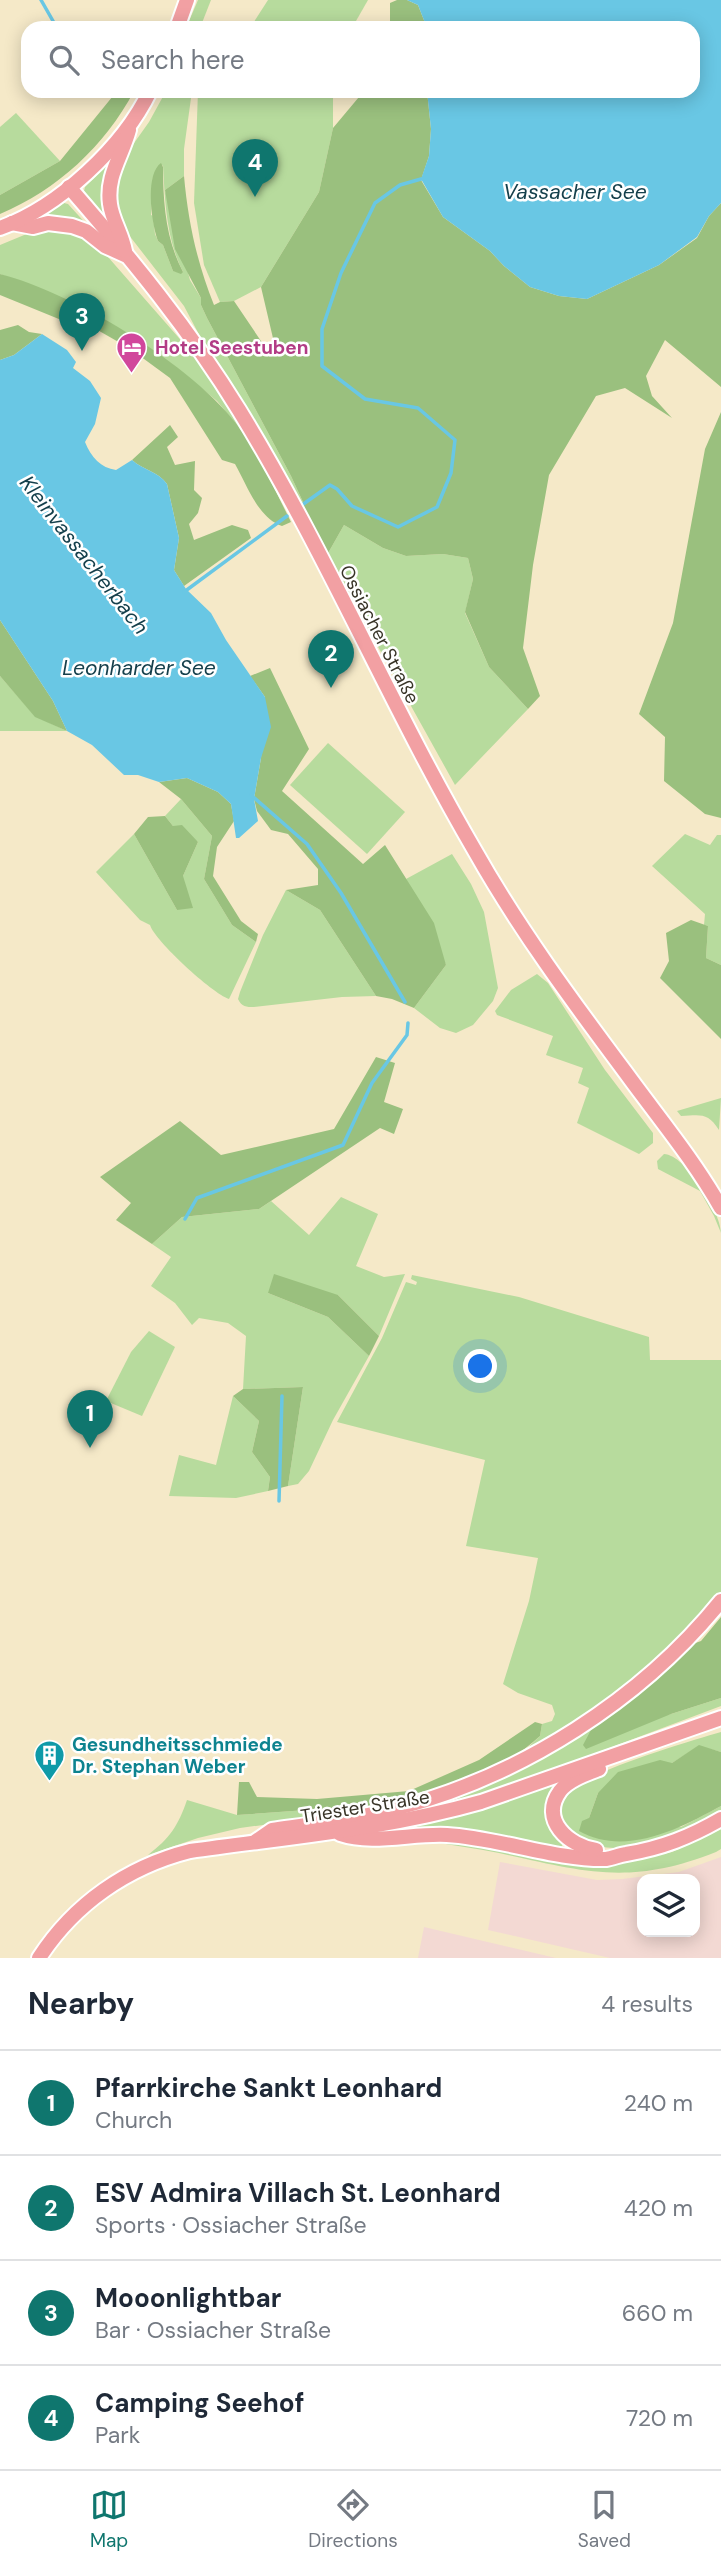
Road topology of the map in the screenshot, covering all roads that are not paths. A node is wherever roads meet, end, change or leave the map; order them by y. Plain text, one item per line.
1 (187, 0) edge
2 (180, 21) edge
3 (146, 98) edge
4 (131, 124) junction
5 (69, 187) junction
6 (6, 226) edge
7 (126, 255) junction
8 (721, 1208) edge
9 (721, 1601) edge
10 (721, 1718) edge
11 (667, 1735) junction
12 (721, 1819) edge
13 (336, 1833) junction
14 (255, 1842) junction
15 (625, 1854) junction
16 (38, 1958) edge

1 - 2 main road
3 - 4 main road
4 - 5 main road
4 - 7 main road
5 - 6 main road
5 - 7 main road, Ossiacher Straße
6 - 7 main road
7 - 8 main road, Ossiacher Straße
9 - 14 main road
10 - 11 main road, Triester Straße
11 - 13 main road, Triester Straße
11 - 15 main road
12 - 15 main road
13 - 14 main road, Triester Straße
13 - 15 main road
14 - 16 main road, Triester Straße

